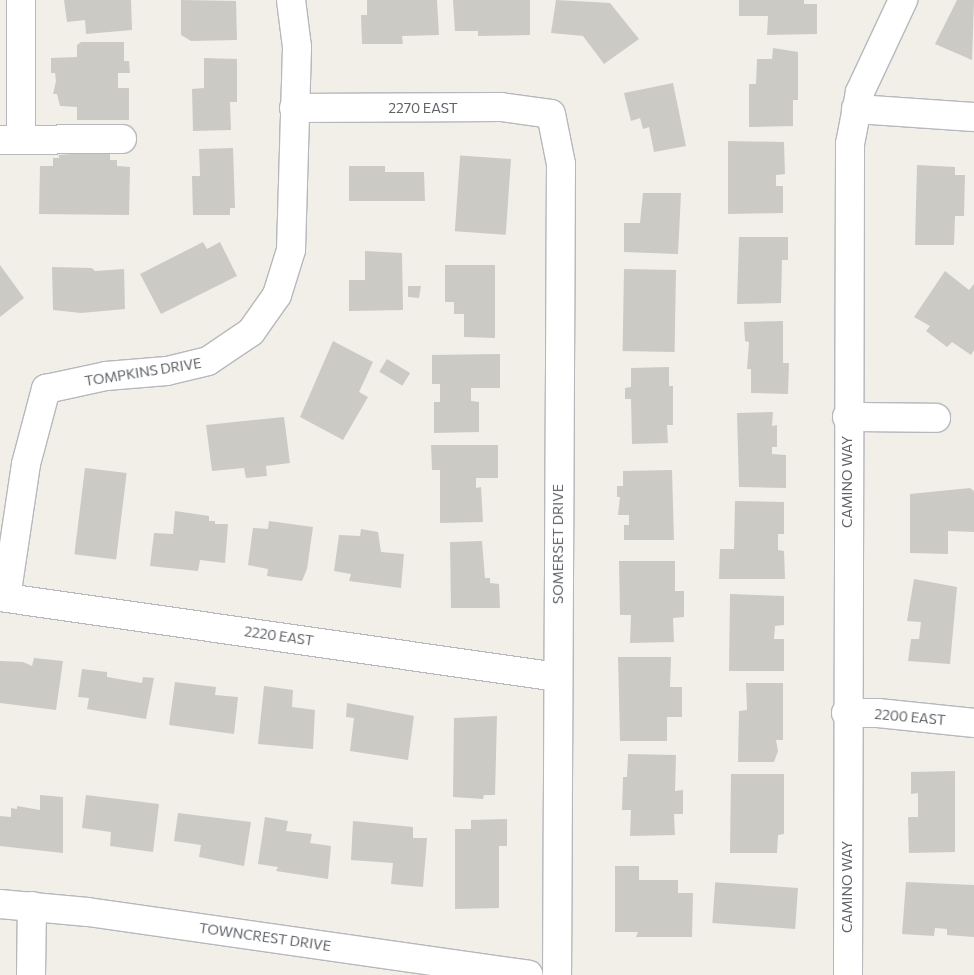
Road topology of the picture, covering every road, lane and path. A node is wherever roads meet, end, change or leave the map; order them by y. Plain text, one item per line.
1 (21, 0) edge
2 (291, 0) edge
3 (903, 0) edge
4 (294, 108) junction
5 (856, 109) junction
6 (552, 114) joint
7 (974, 117) edge
8 (122, 139) dead end
9 (10, 140) edge
10 (847, 417) junction
11 (936, 418) dead end
12 (3, 598) edge
13 (557, 677) junction
14 (846, 714) junction
15 (974, 723) edge
16 (0, 904) edge
17 (32, 906) junction
18 (31, 975) edge
19 (529, 975) edge
20 (556, 975) edge
21 (848, 975) edge

1 - 9 street
2 - 4 street, TOMPKINS DRIVE
3 - 5 street, CAMINO WAY
4 - 6 street, 2270 EAST
4 - 12 street, TOMPKINS DRIVE
5 - 7 street
5 - 10 street, CAMINO WAY
6 - 13 street, SOMERSET DRIVE
8 - 9 street
10 - 11 street
10 - 14 street, CAMINO WAY
12 - 13 street, 2220 EAST
13 - 20 street, SOMERSET DRIVE
14 - 15 street, 2200 EAST
14 - 21 street, CAMINO WAY
16 - 17 street, TOWNCREST DRIVE
17 - 18 street
17 - 19 street, TOWNCREST DRIVE

